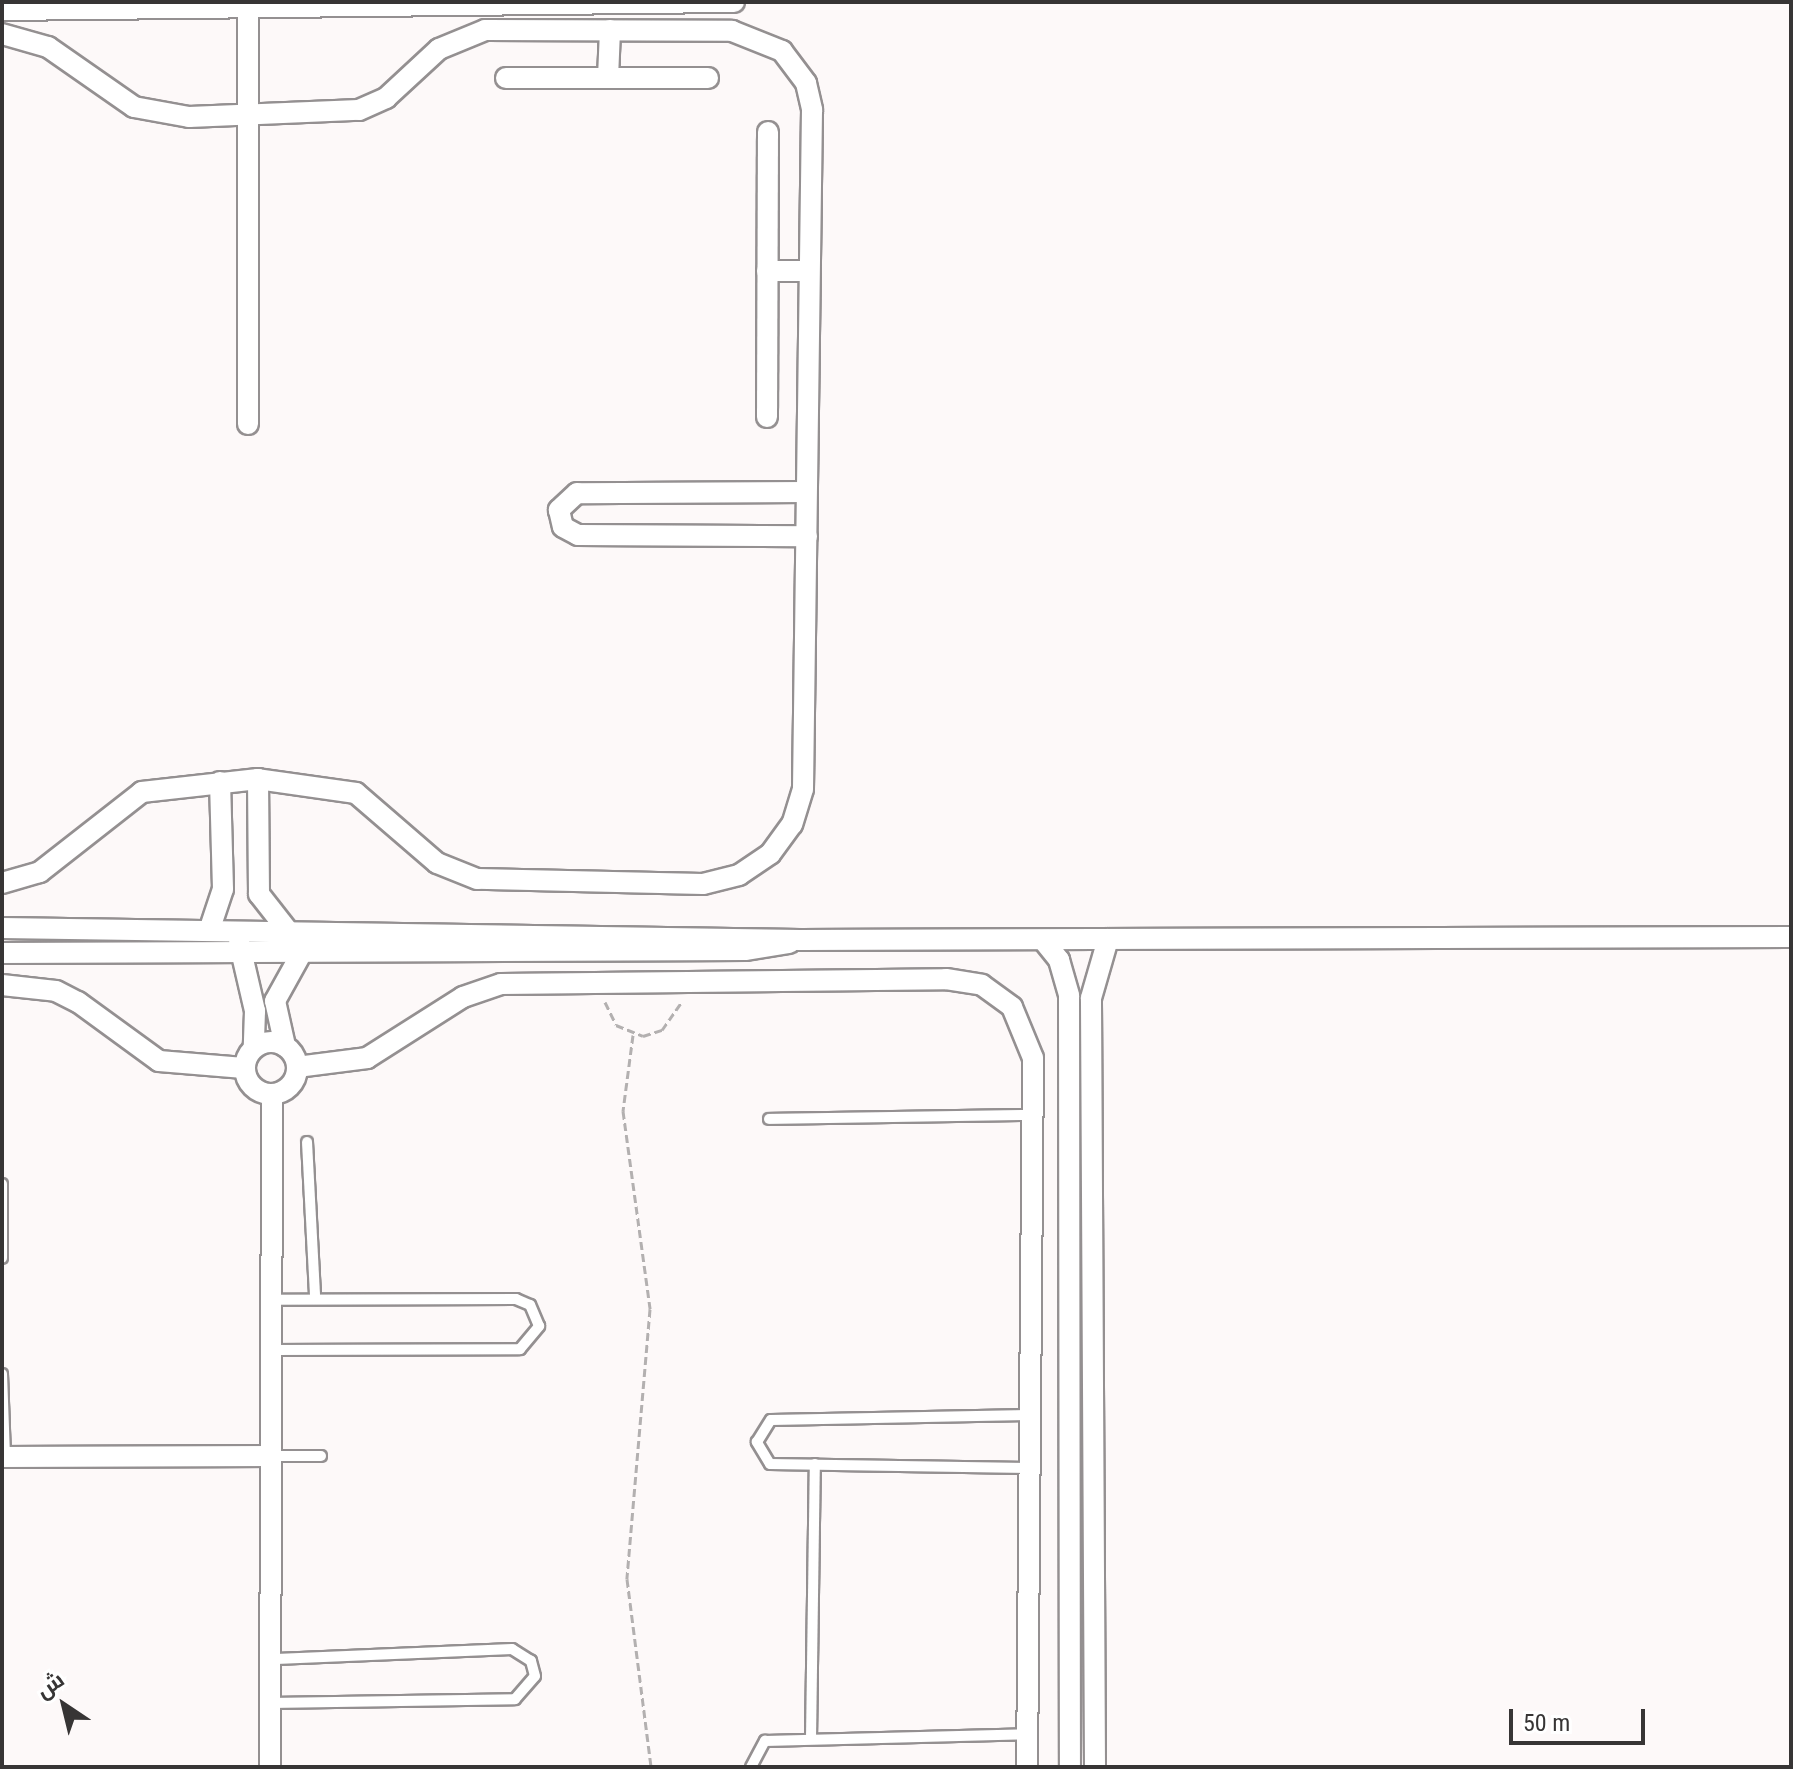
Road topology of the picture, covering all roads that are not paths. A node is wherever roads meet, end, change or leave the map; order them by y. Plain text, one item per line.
1 (734, 2) edge
2 (248, 7) junction
3 (2, 10) edge
4 (610, 30) junction
5 (2, 34) edge
6 (506, 78) dead end
7 (608, 78) junction
8 (708, 78) dead end
9 (244, 114) junction
10 (768, 132) dead end
11 (767, 271) junction
12 (809, 271) junction
13 (767, 417) dead end
14 (248, 424) dead end
15 (806, 492) junction
16 (807, 536) junction
17 (258, 779) junction
18 (220, 782) junction
19 (2, 883) edge
20 (2, 928) edge
21 (209, 931) junction
22 (288, 931) junction
23 (1791, 937) edge
24 (1108, 939) junction
25 (800, 940) junction
26 (1043, 940) junction
27 (239, 942) junction
28 (2, 953) edge
29 (301, 954) junction
30 (2, 985) edge
31 (285, 1046) junction
32 (254, 1048) junction
33 (297, 1067) junction
34 (244, 1068) junction
35 (272, 1095) junction
36 (1032, 1115) junction
37 (769, 1119) dead end
38 (307, 1142) dead end
39 (2, 1184) edge
40 (2, 1258) edge
41 (315, 1297) junction
42 (272, 1300) junction
43 (272, 1350) junction
44 (2, 1374) edge
45 (1028, 1415) junction
46 (272, 1456) junction
47 (321, 1456) dead end
48 (4, 1457) edge
49 (815, 1464) junction
50 (1028, 1468) junction
51 (270, 1659) junction
52 (270, 1703) junction
53 (1027, 1734) junction
54 (811, 1739) junction
55 (270, 1767) edge
56 (751, 1767) edge
57 (1027, 1767) edge
58 (1070, 1767) edge
59 (1095, 1767) edge

1 - 2 street
2 - 3 street
2 - 9 street
4 - 7 street
4 - 9 street
4 - 12 street
5 - 9 street
6 - 7 street
7 - 8 street
9 - 14 street
10 - 11 street
11 - 12 street
11 - 13 street
12 - 15 street
15 - 16 street
15 - 16 street
16 - 17 street
17 - 18 street
17 - 22 street
18 - 19 street
18 - 21 street
20 - 21 street
21 - 27 street
22 - 25 street
22 - 27 street
23 - 24 street
24 - 26 street
24 - 59 street
25 - 26 street
25 - 29 street
26 - 58 street
27 - 28 street
27 - 29 street
27 - 32 street
29 - 31 street
30 - 34 street
31 - 32 street
31 - 33 street
32 - 34 street
33 - 35 street
33 - 36 street
34 - 35 street
35 - 42 street
36 - 37 lane
36 - 45 street
38 - 41 lane
39 - 40 lane
41 - 42 lane
41 - 43 lane
42 - 43 street
43 - 46 street
44 - 48 lane
45 - 49 lane
45 - 50 street
46 - 47 lane
46 - 48 street
46 - 51 street
49 - 50 lane
49 - 54 lane
50 - 53 street
51 - 52 street
51 - 52 lane
52 - 55 street
53 - 54 lane
53 - 57 street
54 - 56 lane

